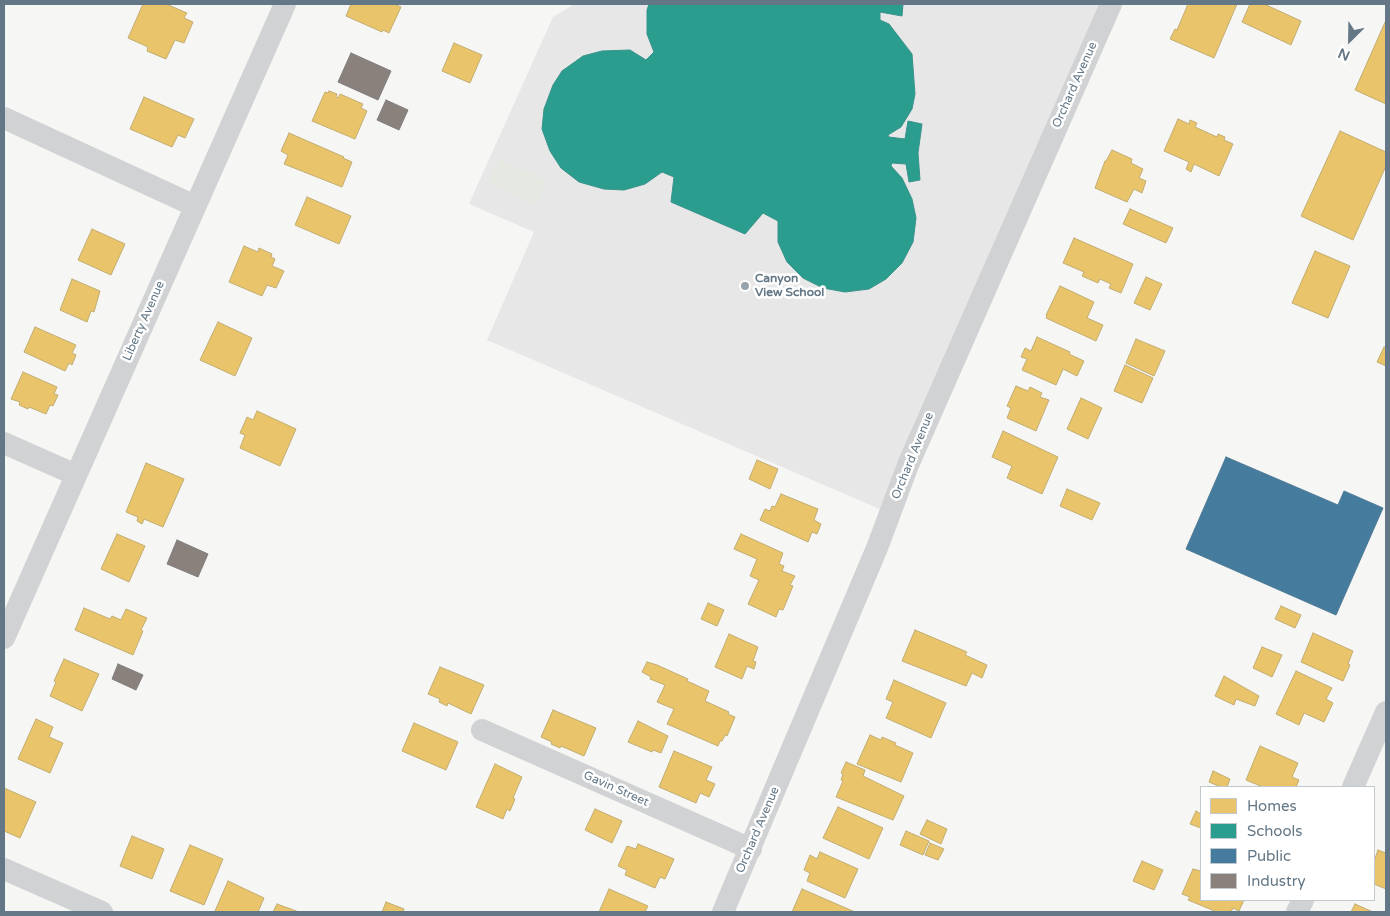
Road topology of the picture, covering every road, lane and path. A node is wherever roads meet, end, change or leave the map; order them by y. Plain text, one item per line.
1 (285, 4) edge
2 (1111, 4) edge
3 (4, 118) edge
4 (195, 206) junction
5 (4, 443) edge
6 (76, 475) junction
7 (4, 638) edge
8 (1386, 712) edge
9 (482, 730) dead end
10 (1353, 786) edge
11 (751, 849) junction
12 (4, 869) edge
13 (102, 912) edge
14 (723, 912) edge

1 - 4 street, Liberty Avenue
2 - 11 street, Orchard Avenue
3 - 4 street
4 - 6 street, Liberty Avenue
5 - 6 street
6 - 7 street, Liberty Avenue
8 - 10 street
9 - 11 street, Gavin Street
11 - 14 street, Orchard Avenue
12 - 13 street

